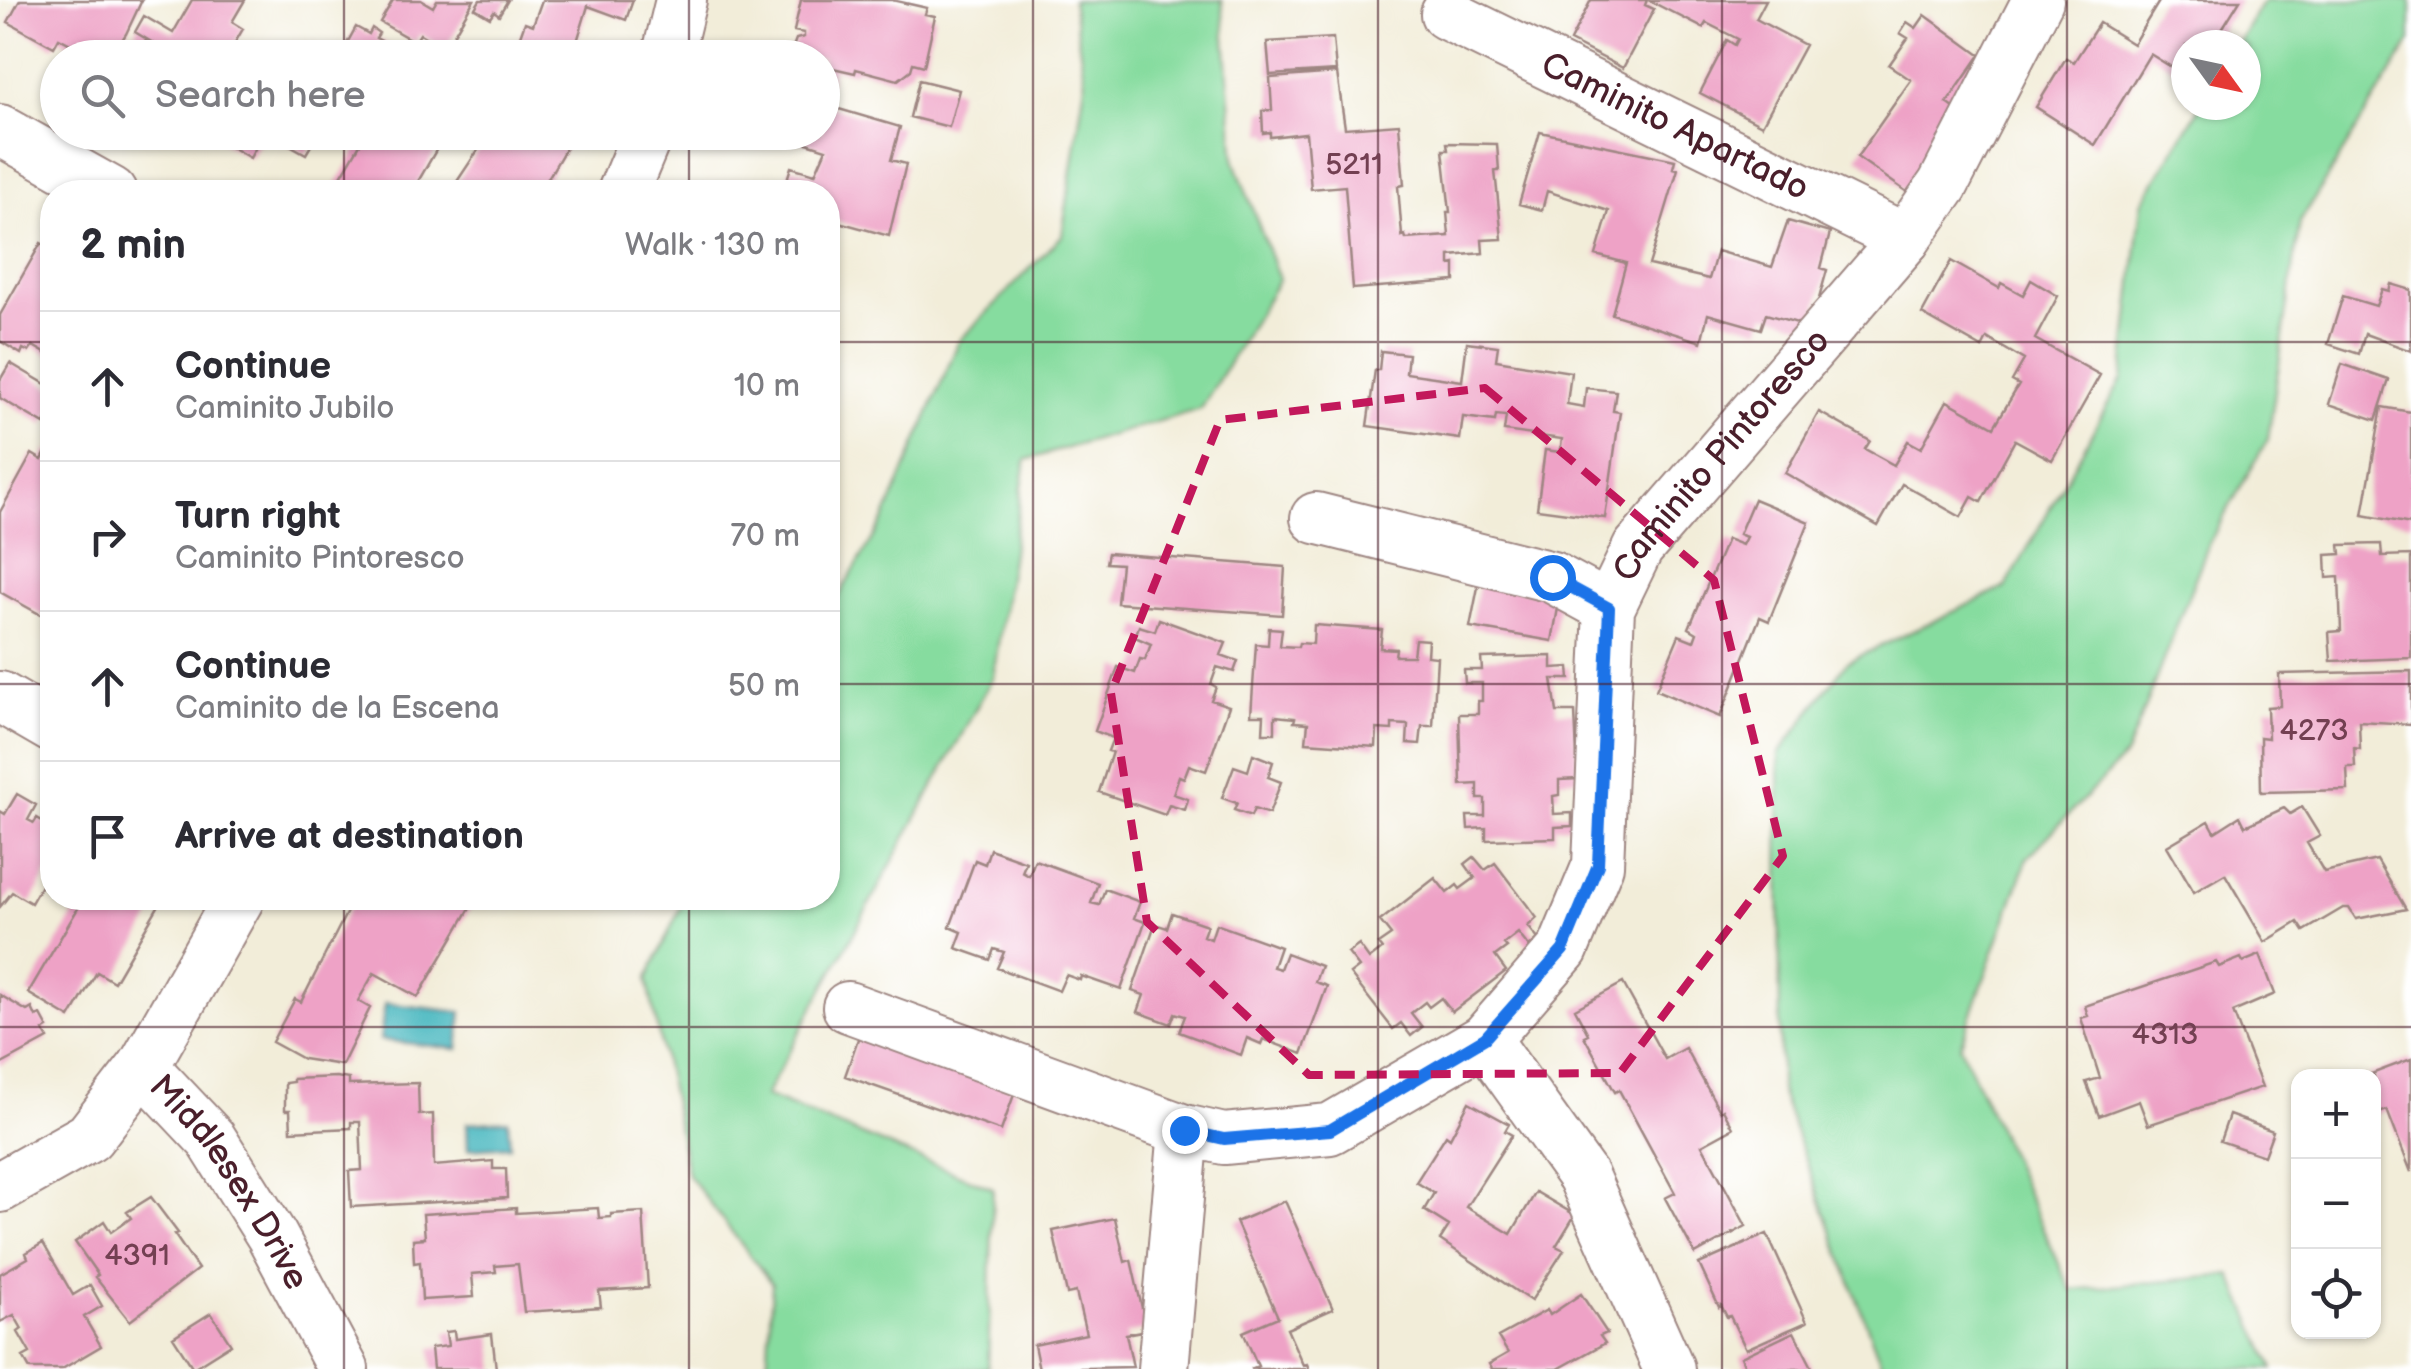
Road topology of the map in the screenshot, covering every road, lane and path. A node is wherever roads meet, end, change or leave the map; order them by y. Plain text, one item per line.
1 (681, 0) edge
2 (2038, 0) edge
3 (1446, 14) dead end
4 (672, 40) edge
5 (0, 130) edge
6 (640, 150) edge
7 (90, 180) edge
8 (627, 180) edge
9 (1905, 239) junction
10 (1316, 518) dead end
11 (1609, 608) junction
12 (0, 697) edge
13 (40, 720) edge
14 (233, 910) edge
15 (848, 1007) dead end
16 (1485, 1038) junction
17 (143, 1067) junction
18 (1184, 1130) junction
19 (0, 1186) edge
20 (343, 1369) edge
21 (1163, 1369) edge
22 (1669, 1369) edge

1 - 4 street
2 - 9 street, Caminito Pintoresco
3 - 9 street, Caminito Apartado
5 - 7 street
6 - 8 street
9 - 11 street, Caminito Pintoresco
10 - 11 street
11 - 16 street, Caminito Pintoresco
12 - 13 street
14 - 17 street, Middlesex Drive
15 - 18 street, Caminito Pintoresco
16 - 18 street, Caminito Pintoresco
16 - 22 street
17 - 19 street
17 - 20 street, Middlesex Drive
18 - 21 street

